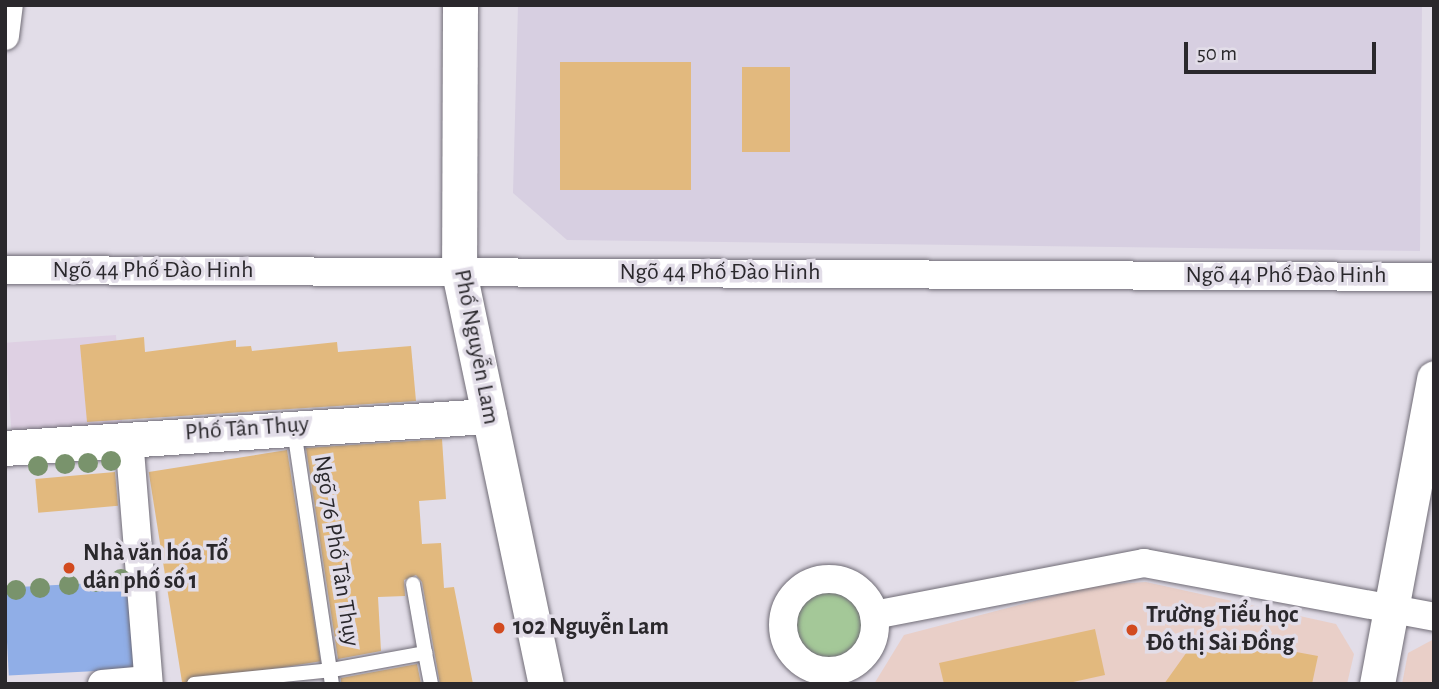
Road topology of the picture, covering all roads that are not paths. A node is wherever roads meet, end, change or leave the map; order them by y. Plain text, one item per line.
1 (9, 5) edge
2 (460, 5) edge
3 (5, 36) edge
4 (5, 270) edge
5 (458, 272) junction
6 (1434, 277) edge
7 (1434, 378) edge
8 (489, 416) junction
9 (293, 425) junction
10 (129, 438) junction
11 (5, 449) edge
12 (1427, 449) edge
13 (413, 584) dead end
14 (1391, 609) junction
15 (874, 615) junction
16 (1434, 617) edge
17 (425, 653) junction
18 (332, 677) edge
19 (841, 677) edge
20 (148, 682) edge
21 (102, 684) edge
22 (194, 684) edge
23 (430, 684) edge
24 (546, 684) edge
25 (1377, 684) edge

1 - 3 street
2 - 5 street, Phố Nguyễn Lam
4 - 5 street, Ngõ 44 Phố Đào Hinh
5 - 6 street, Ngõ 44 Phố Đào Hinh
5 - 8 street, Phố Nguyễn Lam
7 - 12 street
8 - 9 street, Phố Tân Thụy
8 - 24 street, Phố Nguyễn Lam
9 - 10 street, Phố Tân Thụy
9 - 18 lane, Ngõ 76 Phố Tân Thụy
10 - 11 street, Phố Tân Thụy
10 - 20 street
12 - 14 street
13 - 17 lane
14 - 15 street
14 - 16 street
14 - 25 street
15 - 19 street
15 - 19 street
17 - 18 lane
17 - 23 lane
18 - 22 lane
20 - 21 street

